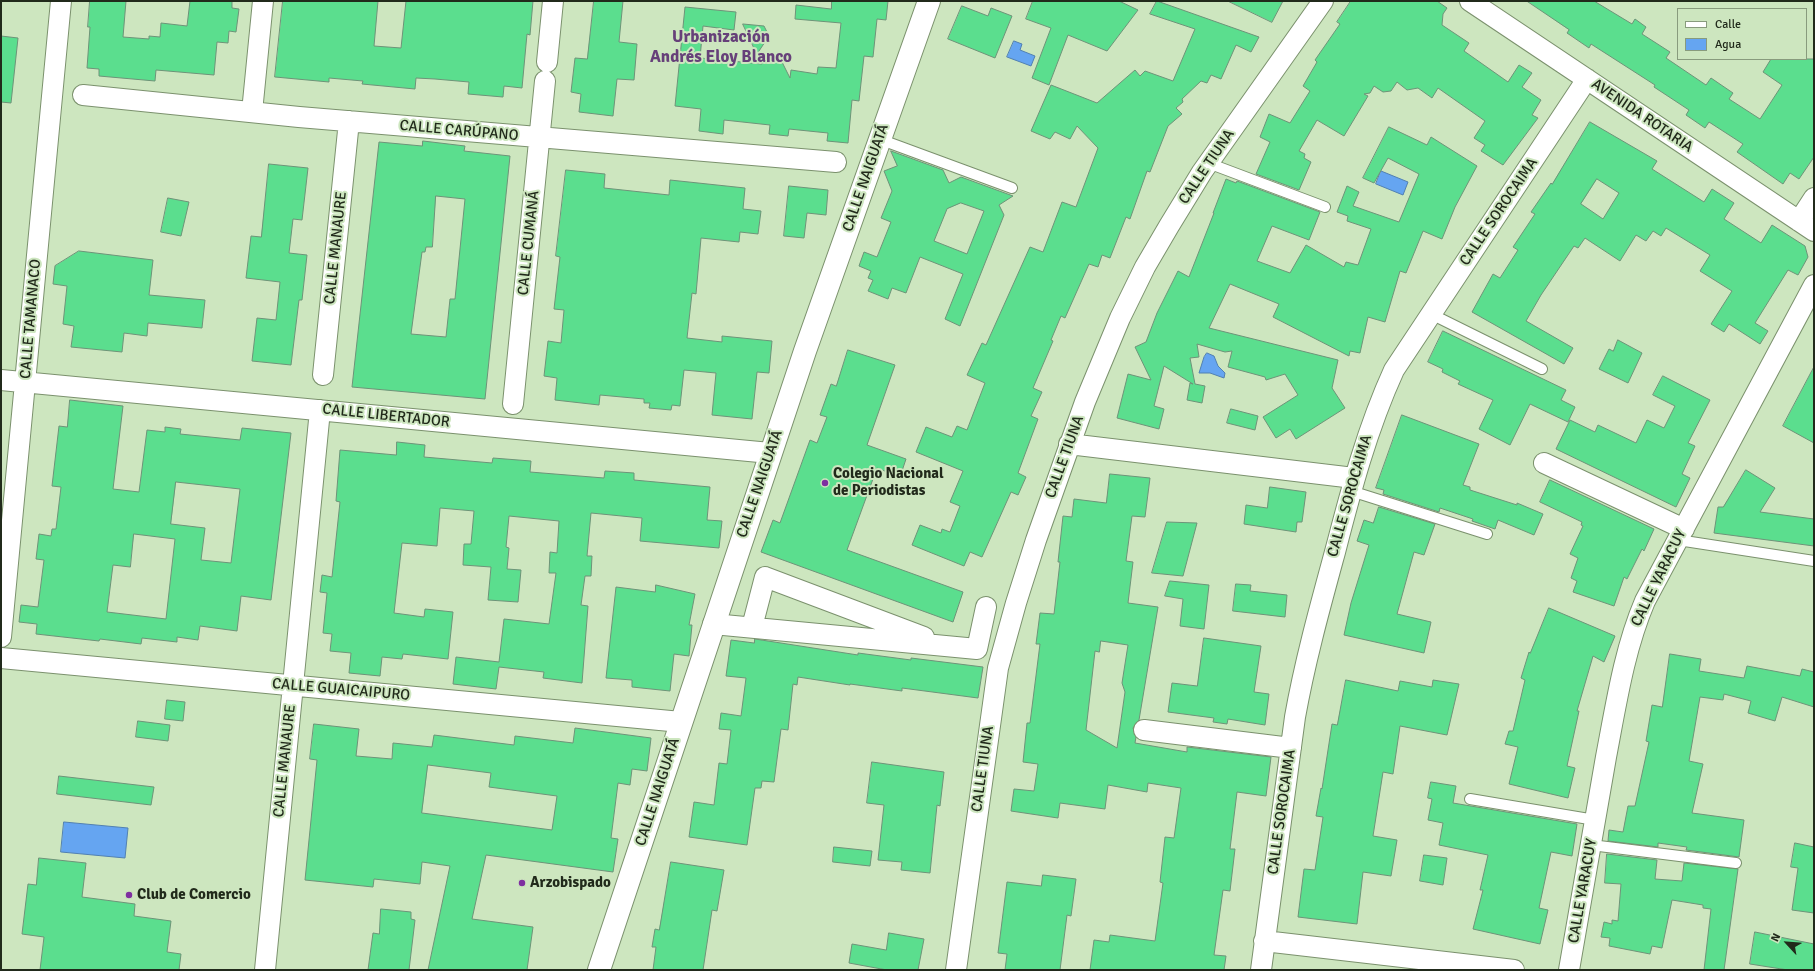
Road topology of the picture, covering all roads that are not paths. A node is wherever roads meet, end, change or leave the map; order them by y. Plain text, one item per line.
1 (61, 1) edge
2 (263, 1) edge
3 (553, 1) edge
4 (929, 1) edge
5 (1324, 1) edge
6 (1470, 1) edge
7 (1587, 79) junction
8 (83, 94) dead end
9 (252, 112) junction
10 (349, 121) junction
11 (539, 138) junction
12 (879, 139) junction
13 (836, 162) dead end
14 (1208, 163) junction
15 (1012, 188) dead end
16 (1814, 198) edge
17 (1325, 207) dead end
18 (1806, 226) edge
19 (1814, 284) edge
20 (1431, 314) junction
21 (1542, 369) dead end
22 (323, 375) dead end
23 (1, 380) edge
24 (26, 382) junction
25 (513, 404) dead end
26 (320, 410) junction
27 (1070, 444) junction
28 (770, 453) junction
29 (1544, 463) dead end
30 (1353, 484) junction
31 (1487, 534) dead end
32 (1681, 534) junction
33 (1814, 561) edge
34 (986, 607) dead end
35 (713, 624) junction
36 (752, 627) junction
37 (1, 637) edge
38 (949, 646) junction
39 (1, 658) edge
40 (293, 685) junction
41 (681, 722) junction
42 (1144, 730) dead end
43 (1291, 748) junction
44 (1470, 799) dead end
45 (1595, 820) junction
46 (1591, 845) junction
47 (1736, 863) dead end
48 (1264, 941) junction
49 (265, 970) edge
50 (599, 970) edge
51 (956, 970) edge
52 (1261, 970) edge
53 (1514, 970) edge
54 (1569, 970) edge

1 - 24 street, CALLE TAMANACO
2 - 9 street
3 - 11 street, CALLE CUMANÁ
4 - 12 street, CALLE NAIGUATÁ
5 - 14 street, CALLE TIUNA
6 - 7 street, AVENIDA ROTARIA
7 - 18 street, AVENIDA ROTARIA
7 - 20 street, CALLE SOROCAIMA
8 - 9 street, CALLE CARÚPANO
9 - 10 street, CALLE CARÚPANO
10 - 11 street, CALLE CARÚPANO
10 - 22 street, CALLE MANAURE
11 - 13 street, CALLE CARÚPANO
11 - 25 street, CALLE CUMANÁ
12 - 15 lane
12 - 28 street, CALLE NAIGUATÁ
14 - 17 lane
14 - 27 street, CALLE TIUNA
16 - 18 street
19 - 32 street, CALLE YARACUY
20 - 21 lane
20 - 30 street, CALLE SOROCAIMA
23 - 24 street, CALLE LIBERTADOR
24 - 26 street, CALLE LIBERTADOR
24 - 37 street, CALLE TAMANACO
26 - 28 street, CALLE LIBERTADOR
26 - 40 street, CALLE MANAURE
27 - 30 street
27 - 51 street, CALLE TIUNA
28 - 35 street, CALLE NAIGUATÁ
29 - 32 street
30 - 31 lane
30 - 43 street, CALLE SOROCAIMA
32 - 33 lane
32 - 45 street, CALLE YARACUY
34 - 38 street
35 - 36 street
35 - 41 street, CALLE NAIGUATÁ
36 - 38 street
36 - 38 street
39 - 40 street, CALLE GUAICAIPURO
40 - 41 street, CALLE GUAICAIPURO
40 - 49 street, CALLE MANAURE
41 - 50 street, CALLE NAIGUATÁ
42 - 43 street
43 - 48 street, CALLE SOROCAIMA
44 - 45 lane
45 - 46 street, CALLE YARACUY
46 - 47 lane
46 - 54 street, CALLE YARACUY
48 - 52 street, CALLE SOROCAIMA
48 - 53 street

